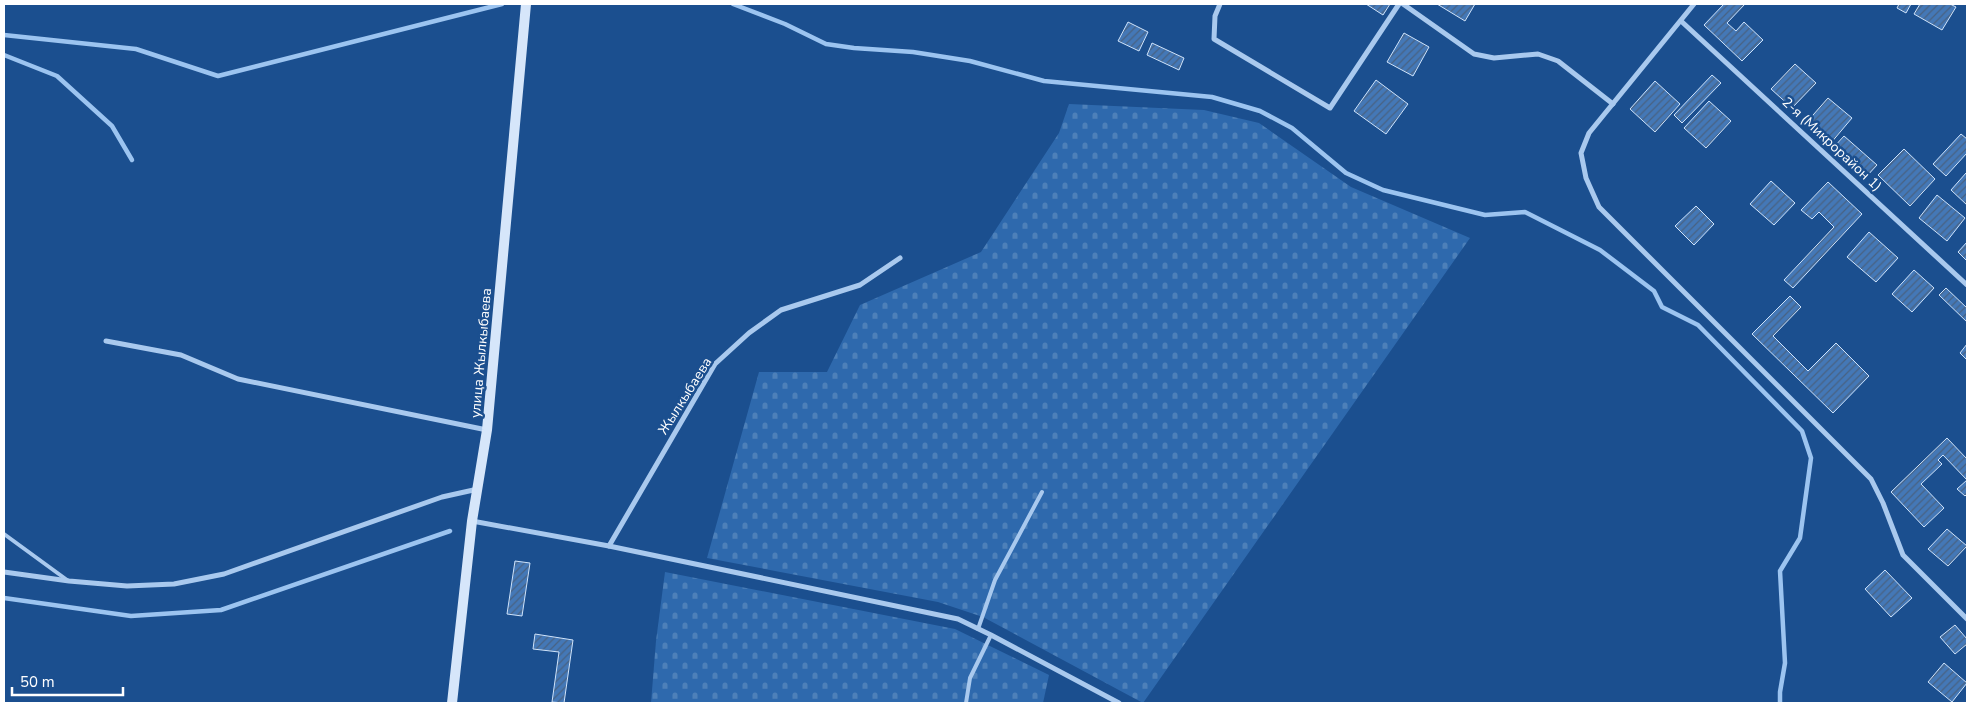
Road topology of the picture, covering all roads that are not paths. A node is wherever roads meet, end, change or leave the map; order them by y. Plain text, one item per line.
1 (526, 4) edge
2 (1220, 4) edge
3 (1399, 4) edge
4 (1404, 4) edge
5 (1694, 4) edge
6 (1681, 21) junction
7 (1613, 104) junction
8 (900, 258) dead end
9 (1967, 284) edge
10 (106, 341) dead end
11 (487, 430) junction
12 (479, 488) junction
13 (1042, 492) dead end
14 (472, 521) junction
15 (4, 534) edge
16 (609, 546) junction
17 (4, 572) edge
18 (69, 581) junction
19 (1967, 619) edge
20 (978, 629) junction
21 (991, 634) junction
22 (452, 703) edge
23 (966, 703) edge
24 (1119, 703) edge

1 - 11 main road, улица Жылкыбаева
2 - 3 street
4 - 7 street
5 - 6 street
6 - 7 street
6 - 9 street, 2-я (Микрорайон 1)
7 - 19 street
8 - 16 street, Жылкыбаева
10 - 11 street
11 - 12 main road, улица Жылкыбаева
12 - 14 main road, улица Жылкыбаева
12 - 18 street
13 - 20 lane
14 - 16 street
14 - 22 main road, улица Жылкыбаева
15 - 18 lane
16 - 20 street
17 - 18 street
20 - 21 street
21 - 23 lane
21 - 24 street

